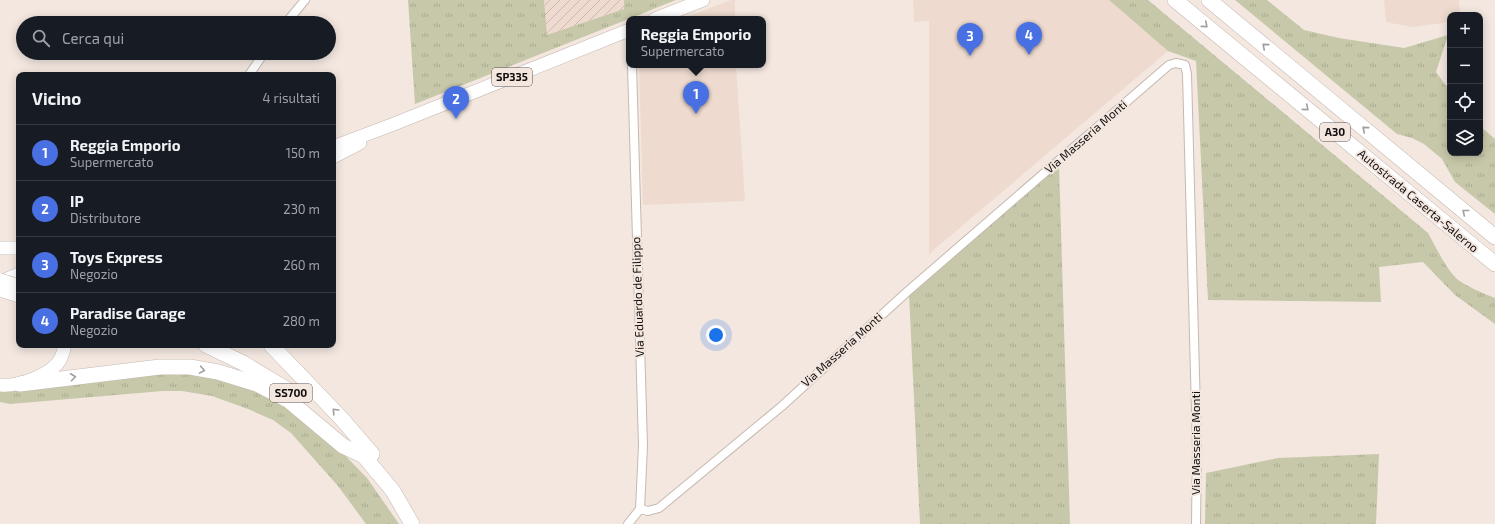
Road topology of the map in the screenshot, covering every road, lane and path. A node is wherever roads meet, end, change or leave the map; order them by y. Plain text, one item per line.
1 (305, 0) edge
2 (702, 0) edge
3 (1175, 0) edge
4 (1209, 0) edge
5 (292, 16) edge
6 (662, 16) edge
7 (626, 31) edge
8 (259, 60) edge
9 (632, 68) edge
10 (251, 72) edge
11 (336, 154) edge
12 (1495, 237) edge
13 (0, 248) edge
14 (16, 248) edge
15 (1495, 264) edge
16 (0, 274) edge
17 (16, 275) edge
18 (16, 278) edge
19 (0, 282) edge
20 (16, 285) edge
21 (16, 287) edge
22 (0, 291) edge
23 (16, 295) edge
24 (64, 348) edge
25 (212, 348) edge
26 (274, 348) edge
27 (20, 384) junction
28 (0, 385) edge
29 (364, 456) junction
30 (382, 476) junction
31 (640, 509) junction
32 (412, 524) edge
33 (628, 524) edge
34 (1196, 524) edge

1 - 5 street
2 - 6 main road
3 -> 15 highway, Autostrada Caserta-Salerno / A30
12 -> 4 highway, Autostrada Caserta-Salerno / A30
7 - 11 main road, SP335
8 - 10 street
9 - 31 street, Via Eduardo de Filippo
13 - 14 main road
16 - 18 main road
17 - 19 main road
19 - 20 highway, bridge
21 - 22 main road
22 - 23 main road, bridge
24 - 27 main road
25 - 29 highway, SS700
30 -> 26 highway
27 - 28 main road
27 -> 29 highway
29 - 30 highway, SS700
30 - 32 highway, SS700
31 - 33 street
31 - 34 street, Via Masseria Monti

